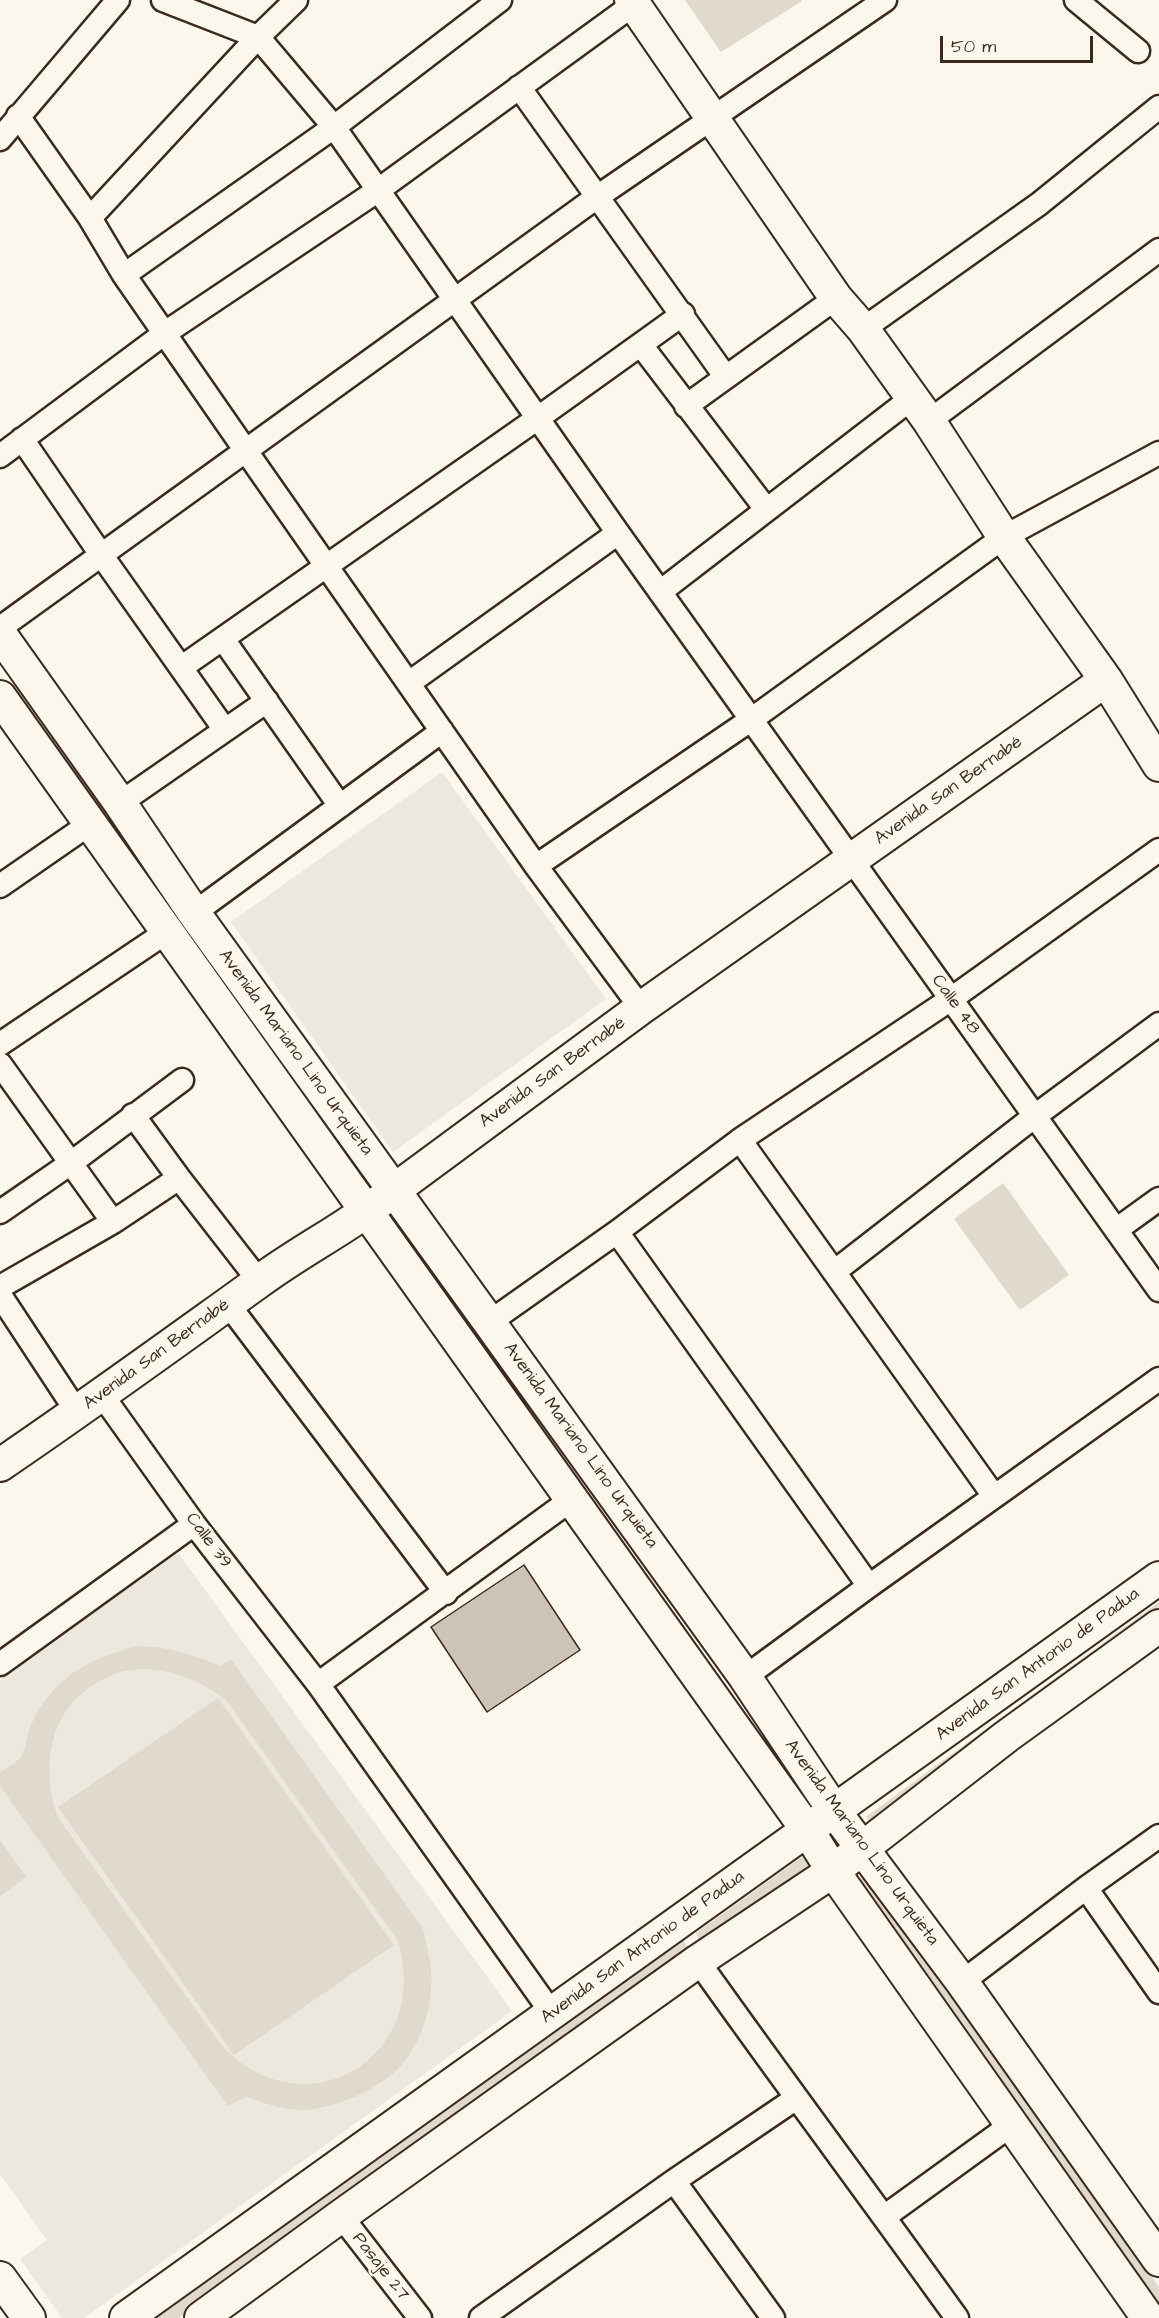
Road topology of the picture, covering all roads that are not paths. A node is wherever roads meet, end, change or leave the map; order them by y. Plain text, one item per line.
1 (118, 0) edge
2 (163, 0) edge
3 (296, 0) edge
4 (500, 0) edge
5 (1076, 0) edge
6 (633, 2) edge
7 (870, 4) edge
8 (258, 37) junction
9 (1138, 51) dead end
10 (519, 87) junction
11 (1159, 107) edge
12 (18, 116) junction
13 (712, 117) junction
14 (334, 127) junction
15 (0, 139) edge
16 (377, 191) junction
17 (597, 197) junction
18 (90, 218) junction
19 (1159, 250) edge
20 (124, 275) junction
21 (836, 298) junction
22 (454, 301) junction
23 (683, 314) junction
24 (863, 329) junction
25 (165, 333) junction
26 (641, 345) junction
27 (725, 376) junction
28 (686, 406) junction
29 (921, 409) junction
30 (538, 418) junction
31 (22, 439) junction
32 (246, 451) junction
33 (0, 456) edge
34 (1157, 460) edge
35 (766, 509) junction
36 (618, 534) junction
37 (1004, 537) junction
38 (102, 556) junction
39 (327, 566) junction
40 (660, 592) junction
41 (0, 628) edge
42 (0, 634) edge
43 (223, 639) junction
44 (182, 667) junction
45 (1106, 680) junction
46 (409, 683) junction
47 (0, 697) edge
48 (267, 701) junction
49 (752, 719) junction
50 (225, 730) junction
51 (442, 731) junction
52 (1159, 765) edge
53 (120, 803) junction
54 (340, 806) junction
55 (91, 823) junction
56 (1159, 850) edge
57 (851, 859) junction
58 (536, 866) junction
59 (0, 886) edge
60 (194, 914) junction
61 (168, 931) junction
62 (951, 999) junction
63 (641, 1008) junction
64 (1159, 1024) edge
65 (0, 1044) edge
66 (0, 1064) edge
67 (182, 1080) dead end
68 (133, 1115) junction
69 (1035, 1116) junction
70 (740, 1140) junction
71 (71, 1163) junction
72 (179, 1178) junction
73 (393, 1191) junction
74 (1159, 1199) edge
75 (0, 1212) edge
76 (367, 1212) junction
77 (113, 1222) junction
78 (1116, 1230) junction
79 (617, 1232) junction
80 (834, 1272) junction
81 (259, 1281) junction
82 (0, 1287) edge
83 (1159, 1290) edge
84 (0, 1295) edge
85 (228, 1304) junction
86 (491, 1321) junction
87 (1159, 1378) edge
88 (90, 1404) junction
89 (0, 1466) edge
90 (994, 1496) junction
91 (572, 1499) junction
92 (194, 1524) junction
93 (1159, 1578) edge
94 (868, 1586) junction
95 (446, 1593) junction
96 (1132, 1597) junction
97 (1157, 1627) edge
98 (0, 1664) edge
99 (745, 1677) junction
100 (318, 1684) junction
101 (984, 1704) junction
102 (1007, 1736) junction
103 (835, 1812) junction
104 (808, 1831) junction
105 (1159, 1836) edge
106 (862, 1848) junction
107 (833, 1871) junction
108 (1086, 1888) junction
109 (698, 1961) junction
110 (962, 1982) junction
111 (1159, 1992) edge
112 (551, 2012) junction
113 (795, 2099) junction
114 (1011, 2125) junction
115 (674, 2181) junction
116 (341, 2216) junction
117 (884, 2217) junction
118 (1159, 2260) edge
119 (0, 2278) edge
120 (29, 2318) edge
121 (126, 2318) edge
122 (201, 2318) edge
123 (420, 2318) edge
124 (481, 2318) edge
125 (773, 2318) edge
126 (957, 2318) edge
127 (1148, 2318) edge

1 - 12 street
2 - 8 street
3 - 8 street
4 - 14 street
5 - 9 street
6 - 10 street
6 - 13 street
7 - 13 street
8 - 14 street, Calle 48
8 - 18 street
10 - 16 street
10 - 17 street
11 - 24 street
12 - 15 street
12 - 18 street
13 - 17 street
13 - 21 street
14 - 16 street, Calle 48
14 - 20 street
16 - 22 street, Calle 48
16 - 25 street
17 - 22 street
17 - 23 street
18 - 20 street
19 - 29 street
20 - 25 street
21 - 24 street
21 - 27 street
22 - 30 street, Calle 48
22 - 32 street
23 - 26 street
23 - 27 street
24 - 29 street
25 - 31 street
25 - 32 street
26 - 28 street
26 - 30 street
27 - 28 street
28 - 35 street
29 - 35 street
29 - 37 street
30 - 36 street, Calle 48
30 - 39 street
31 - 33 street
31 - 38 street
32 - 38 street
32 - 39 street
34 - 37 street
35 - 40 street
36 - 40 street, Calle 48
36 - 46 street
37 - 45 street
37 - 49 street
38 - 41 street
38 - 44 street
39 - 43 street
39 - 46 street
40 - 49 street, Calle 48
42 - 53 street, Avenida Mariano Lino Urquieta
43 - 44 street
43 - 48 street
44 - 50 street
45 - 52 street
45 - 57 street, Avenida San Bernabé
46 - 51 street
47 - 55 street, Avenida Mariano Lino Urquieta
48 - 50 street
48 - 54 street
49 - 57 street, Calle 48
49 - 58 street
50 - 53 street
51 - 54 street
51 - 58 street
53 - 60 street, Avenida Mariano Lino Urquieta
54 - 60 street
55 - 59 street
55 - 61 street, Avenida Mariano Lino Urquieta
56 - 62 street
57 - 62 street, Calle 48
57 - 63 street, Avenida San Bernabé
58 - 63 street
60 - 73 street, Avenida Mariano Lino Urquieta
61 - 65 street
61 - 76 street, Avenida Mariano Lino Urquieta
62 - 69 street, Calle 48
62 - 70 street
63 - 73 street, Avenida San Bernabé
64 - 69 street
66 - 71 street
67 - 68 street
68 - 71 street
68 - 72 street
69 - 78 street, Calle 48
69 - 80 street
70 - 79 street
70 - 80 street
71 - 75 street
71 - 77 street
72 - 77 street
72 - 81 street
73 - 76 street, Avenida San Bernabé
73 - 86 street, Avenida Mariano Lino Urquieta
74 - 78 street
76 - 81 street, Avenida San Bernabé
76 - 91 street, Avenida Mariano Lino Urquieta
77 - 82 street
78 - 83 street, Calle 48
79 - 86 street
79 - 94 street
80 - 90 street
81 - 85 street, Avenida San Bernabé
84 - 88 street, Calle 39
85 - 88 street, Avenida San Bernabé
85 - 95 street
86 - 99 street, Avenida Mariano Lino Urquieta
87 - 90 street
88 - 89 street, Avenida San Bernabé
88 - 92 street, Calle 39
90 - 94 street
91 - 95 street
91 - 104 street, Avenida Mariano Lino Urquieta
92 - 98 street
92 - 100 street, Calle 39
93 - 96 street, Avenida San Antonio de Padua
94 - 99 street
95 - 100 street
96 - 97 street
96 - 101 street, Avenida San Antonio de Padua
97 - 102 street
99 - 103 street, Avenida Mariano Lino Urquieta
100 - 112 street, Calle 39
101 - 102 street
101 - 103 street, Avenida San Antonio de Padua
102 - 106 street
103 - 104 street, Avenida San Antonio de Padua
103 - 106 street, Avenida Mariano Lino Urquieta
104 - 107 street, Avenida Mariano Lino Urquieta
104 - 112 street, Avenida San Antonio de Padua
105 - 108 street
106 - 107 street
106 - 110 street, Avenida Mariano Lino Urquieta
107 - 109 street
107 - 114 street, Avenida Mariano Lino Urquieta
108 - 110 street
108 - 111 street
109 - 113 street
109 - 116 street
110 - 118 street, Avenida Mariano Lino Urquieta
112 - 121 street, Avenida San Antonio de Padua
113 - 115 street
113 - 117 street
114 - 117 street
114 - 127 street, Avenida Mariano Lino Urquieta
115 - 124 street
115 - 125 street
116 - 122 street
116 - 123 street, Pasaje 27
117 - 126 street
119 - 120 street

